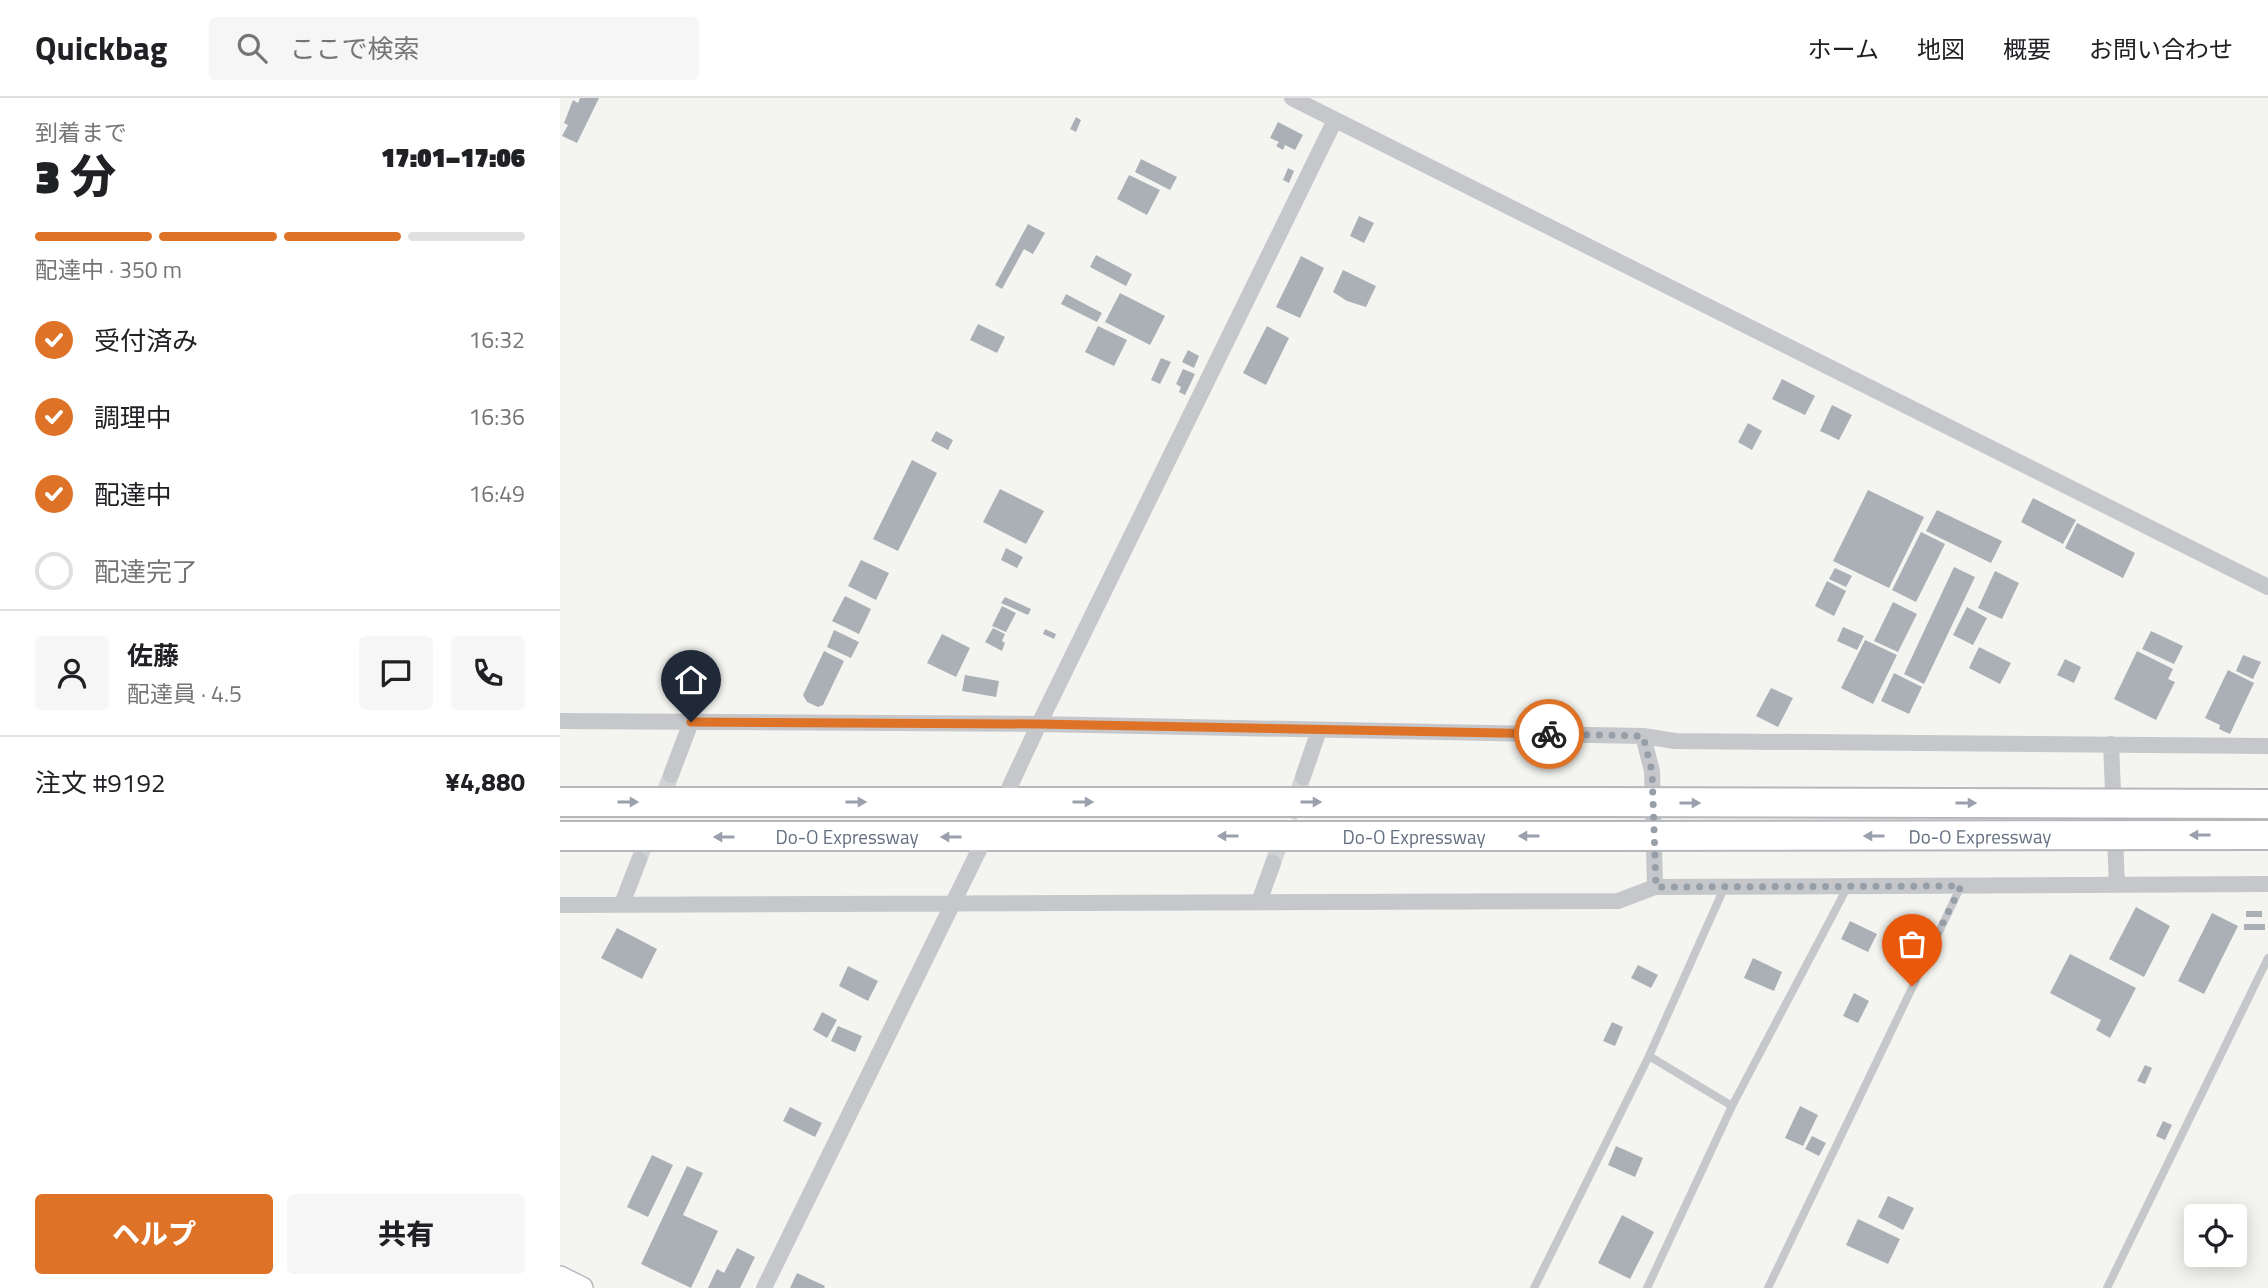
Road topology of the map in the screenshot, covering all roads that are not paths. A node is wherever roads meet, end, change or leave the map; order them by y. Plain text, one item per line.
1 (1292, 98) edge
2 (1335, 120) junction
3 (2268, 587) edge
4 (560, 721) edge
5 (691, 722) junction
6 (1038, 724) junction
7 (1319, 730) junction
8 (1643, 736) junction
9 (2111, 744) junction
10 (2268, 746) edge
11 (671, 775) tunnel mouth
12 (1303, 777) tunnel mouth
13 (1010, 786) dead end
14 (560, 802) edge
15 (2268, 804) edge
16 (2268, 835) edge
17 (560, 836) edge
18 (980, 848) dead end
19 (639, 860) tunnel mouth
20 (1273, 863) tunnel mouth
21 (2268, 884) edge
22 (2117, 885) junction
23 (1725, 886) junction
24 (1849, 886) junction
25 (1961, 886) junction
26 (1656, 887) junction
27 (1259, 902) junction
28 (952, 903) junction
29 (622, 904) junction
30 (560, 905) edge
31 (2268, 958) edge
32 (1649, 1056) junction
33 (1732, 1106) junction
34 (560, 1277) edge
35 (582, 1288) edge
36 (764, 1288) edge
37 (1534, 1288) edge
38 (1647, 1288) edge
39 (1768, 1288) edge
40 (2107, 1288) edge

1 - 2 street
2 - 3 street
2 - 6 street
4 - 5 street
5 - 6 street
5 - 11 street
6 - 7 street
6 - 13 street
7 - 8 street
7 - 12 street
8 - 9 street
8 - 26 street
9 - 10 street
9 - 22 street
14 -> 15 highway, Do-O Expressway, bridge
16 -> 17 highway, Do-O Expressway, bridge
18 - 28 street
19 - 29 street
20 - 27 street
21 - 22 street
22 - 25 street
23 - 24 street
23 - 26 street
23 - 32 lane
24 - 25 street
24 - 33 lane
25 - 39 lane
26 - 27 street
27 - 28 street
28 - 29 street
28 - 36 street
29 - 30 street
31 - 40 lane
32 - 33 lane
32 - 37 lane
33 - 38 lane
34 - 35 main road

